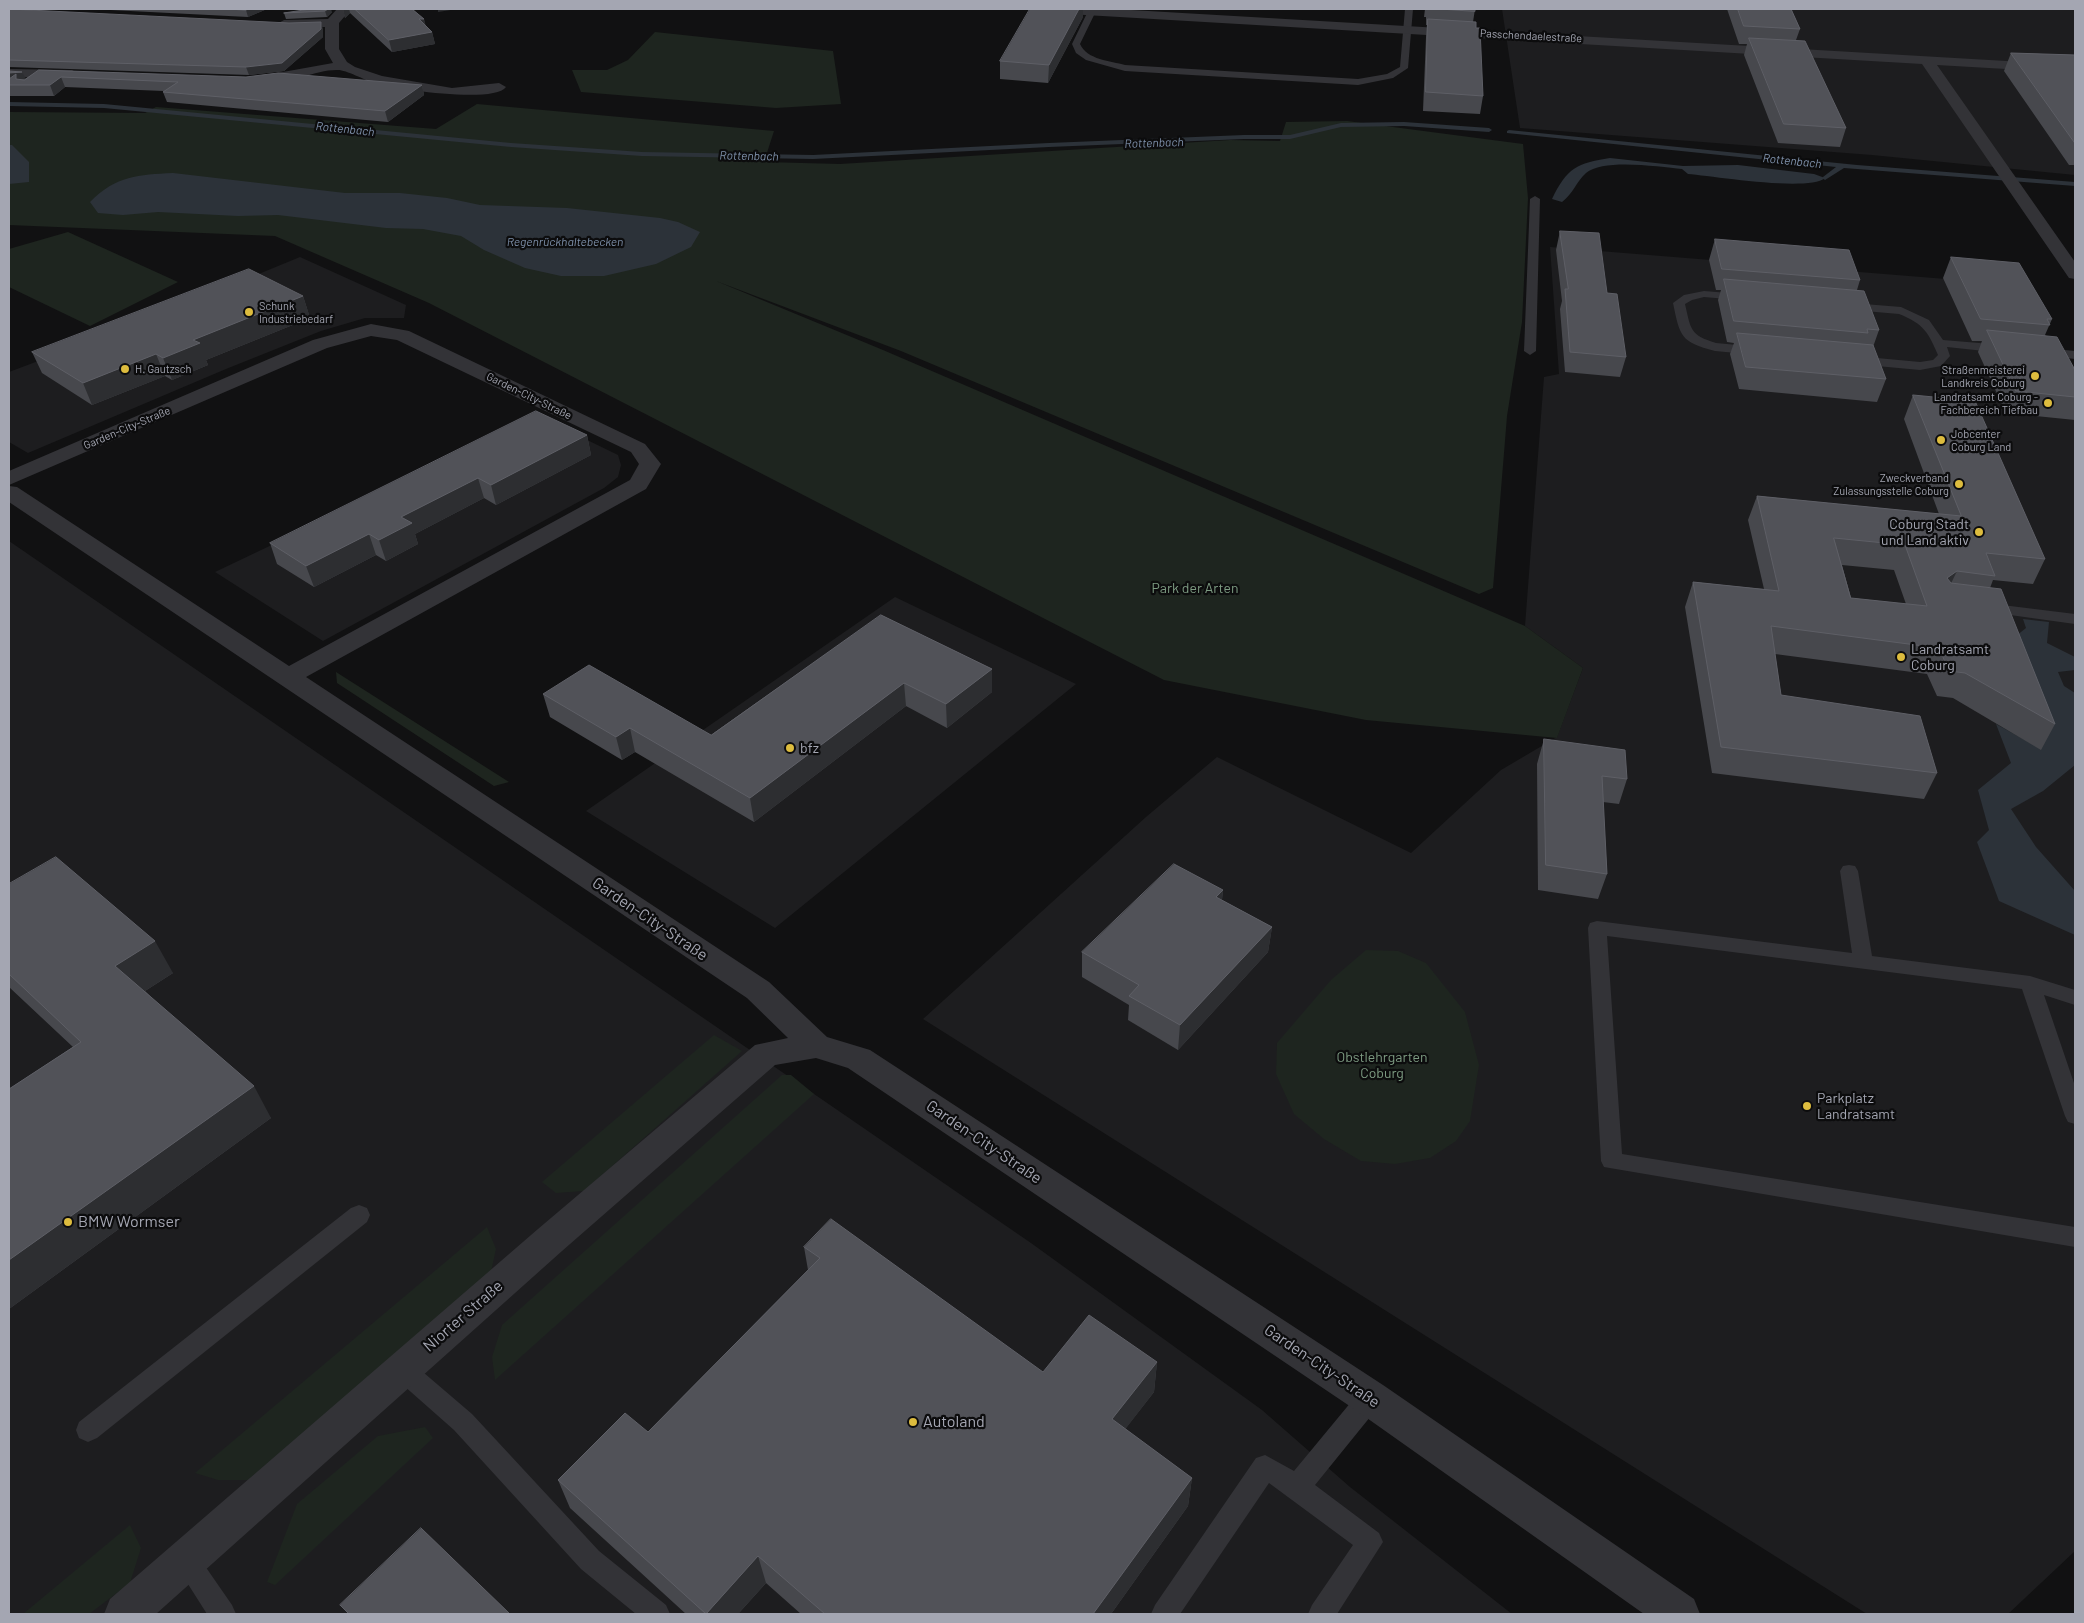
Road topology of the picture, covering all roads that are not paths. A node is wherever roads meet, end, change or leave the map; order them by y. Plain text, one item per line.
1 (344, 9) edge
2 (1051, 9) edge
3 (1409, 9) edge
4 (1092, 11) junction
5 (1252, 14) edge
6 (332, 23) junction
7 (271, 24) edge
8 (1408, 30) junction
9 (1926, 60) junction
10 (342, 65) junction
11 (2075, 69) edge
12 (9, 73) edge
13 (45, 73) junction
14 (85, 75) edge
15 (32, 82) edge
16 (249, 82) edge
17 (499, 87) dead end
18 (1535, 199) dead end
19 (2075, 274) edge
20 (1939, 343) junction
21 (2016, 350) edge
22 (1530, 351) dead end
23 (2035, 352) edge
24 (2075, 355) edge
25 (9, 478) edge
26 (9, 492) edge
27 (1972, 607) edge
28 (2075, 619) edge
29 (288, 677) junction
30 (1849, 871) dead end
31 (1863, 962) junction
32 (2030, 983) junction
33 (2075, 997) edge
34 (816, 1046) junction
35 (2075, 1116) edge
36 (359, 1215) dead end
37 (2075, 1238) edge
38 (402, 1369) junction
39 (1370, 1398) junction
40 (88, 1430) dead end
41 (1297, 1487) junction
42 (187, 1562) junction
43 (125, 1614) edge
44 (223, 1614) edge
45 (657, 1614) edge
46 (1164, 1614) edge
47 (1321, 1614) edge
48 (1679, 1614) edge

1 - 6 street
2 - 4 street, Passchendaelestraße
3 - 8 lane
4 - 5 street, Passchendaelestraße
4 - 8 lane
5 - 8 street, Passchendaelestraße
6 - 7 street
6 - 10 street
8 - 9 street, Passchendaelestraße
9 - 11 street, Passchendaelestraße
9 - 19 street
10 - 16 street
10 - 17 street
12 - 13 street
13 - 14 street
13 - 15 lane
18 - 22 lane
20 - 20 lane
20 - 21 lane
23 - 24 lane
25 - 29 street, Garden-City-Straße
26 - 29 street, Garden-City-Straße
27 - 28 lane
29 - 34 street, Garden-City-Straße
30 - 31 lane
31 - 32 lane
31 - 37 lane
32 - 33 lane
32 - 35 lane
34 - 38 street, Niorter Straße
34 - 39 street, Garden-City-Straße
36 - 40 lane
38 - 42 street, Niorter Straße
38 - 45 lane
39 - 41 lane
39 - 48 street, Garden-City-Straße
41 - 46 lane
41 - 47 lane
42 - 43 street, Niorter Straße
42 - 44 lane

